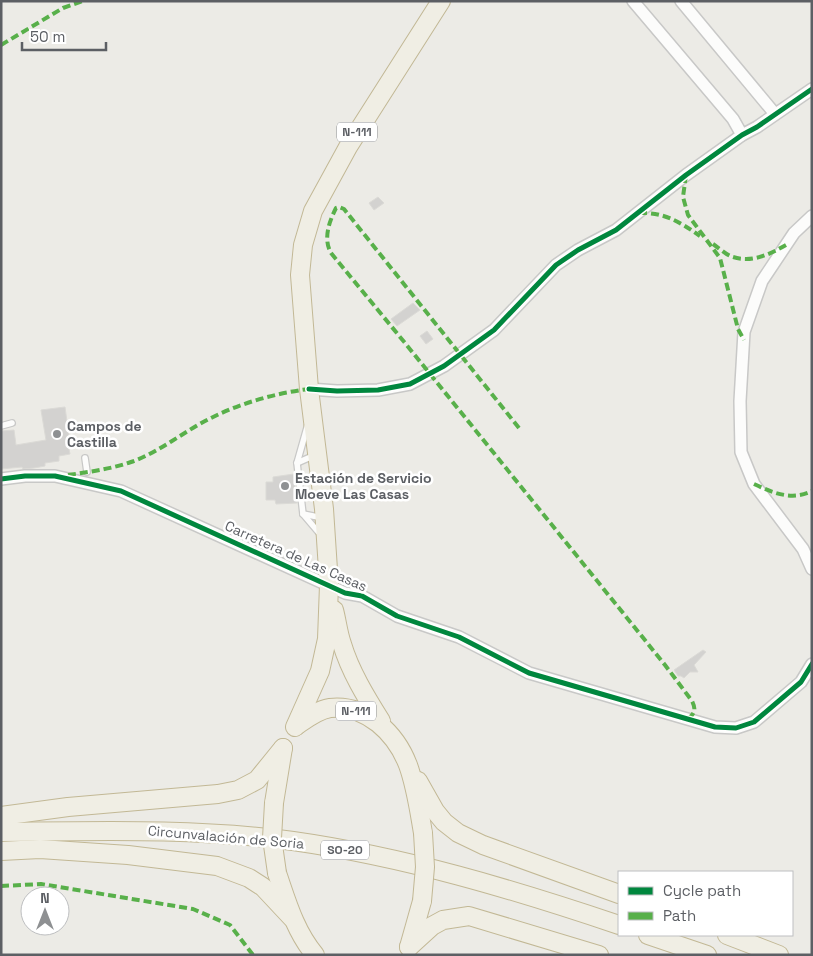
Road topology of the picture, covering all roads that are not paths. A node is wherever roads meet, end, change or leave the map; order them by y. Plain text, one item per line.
1 (441, 1) edge
2 (633, 1) edge
3 (681, 1) edge
4 (812, 89) edge
5 (775, 114) junction
6 (742, 135) junction
7 (812, 216) edge
8 (309, 389) junction
9 (312, 410) junction
10 (12, 423) dead end
11 (1, 426) edge
12 (317, 454) junction
13 (85, 458) dead end
14 (297, 463) junction
15 (87, 472) dead end
16 (1, 479) edge
17 (303, 514) junction
18 (324, 519) junction
19 (326, 541) junction
20 (812, 569) edge
21 (329, 585) junction
22 (812, 664) edge
23 (295, 727) junction
24 (388, 731) junction
25 (283, 748) junction
26 (407, 764) junction
27 (1, 816) edge
28 (1, 832) edge
29 (62, 832) junction
30 (1, 838) edge
31 (1, 851) edge
32 (618, 894) edge
33 (292, 918) junction
34 (618, 925) edge
35 (651, 936) edge
36 (730, 936) edge
37 (406, 952) edge
38 (315, 955) edge
39 (599, 955) edge
40 (707, 955) edge
41 (779, 955) edge

1 - 8 highway, N-111
2 - 6 street
3 - 5 street
4 - 5 street
5 - 6 street
6 - 8 street
7 - 20 street
8 - 9 highway, N-111
9 - 12 highway, N-111
9 - 14 lane
10 - 11 lane
12 - 14 lane
12 - 18 highway, N-111
13 - 15 lane
14 - 17 lane
16 - 21 street, Carretera de Las Casas
17 - 18 lane
17 - 19 lane
18 - 19 highway, N-111
19 - 21 highway, N-111
21 - 22 street, Carretera de Las Casas
21 - 23 highway, N-111
21 - 24 highway, N-111
23 - 24 highway, N-111
23 - 25 highway, N-111
24 - 26 highway, N-111
25 - 27 highway
25 - 33 highway, N-111, bridge
26 - 32 highway
26 - 37 highway, N-111, bridge
28 - 29 highway, Circunvalación de Soria / SO-20
29 - 30 highway, Circunvalación de Soria / SO-20
29 - 34 highway, Circunvalación de Soria / SO-20
31 - 33 highway
33 - 38 highway, N-111
35 - 40 highway
36 - 41 highway
37 - 39 highway

